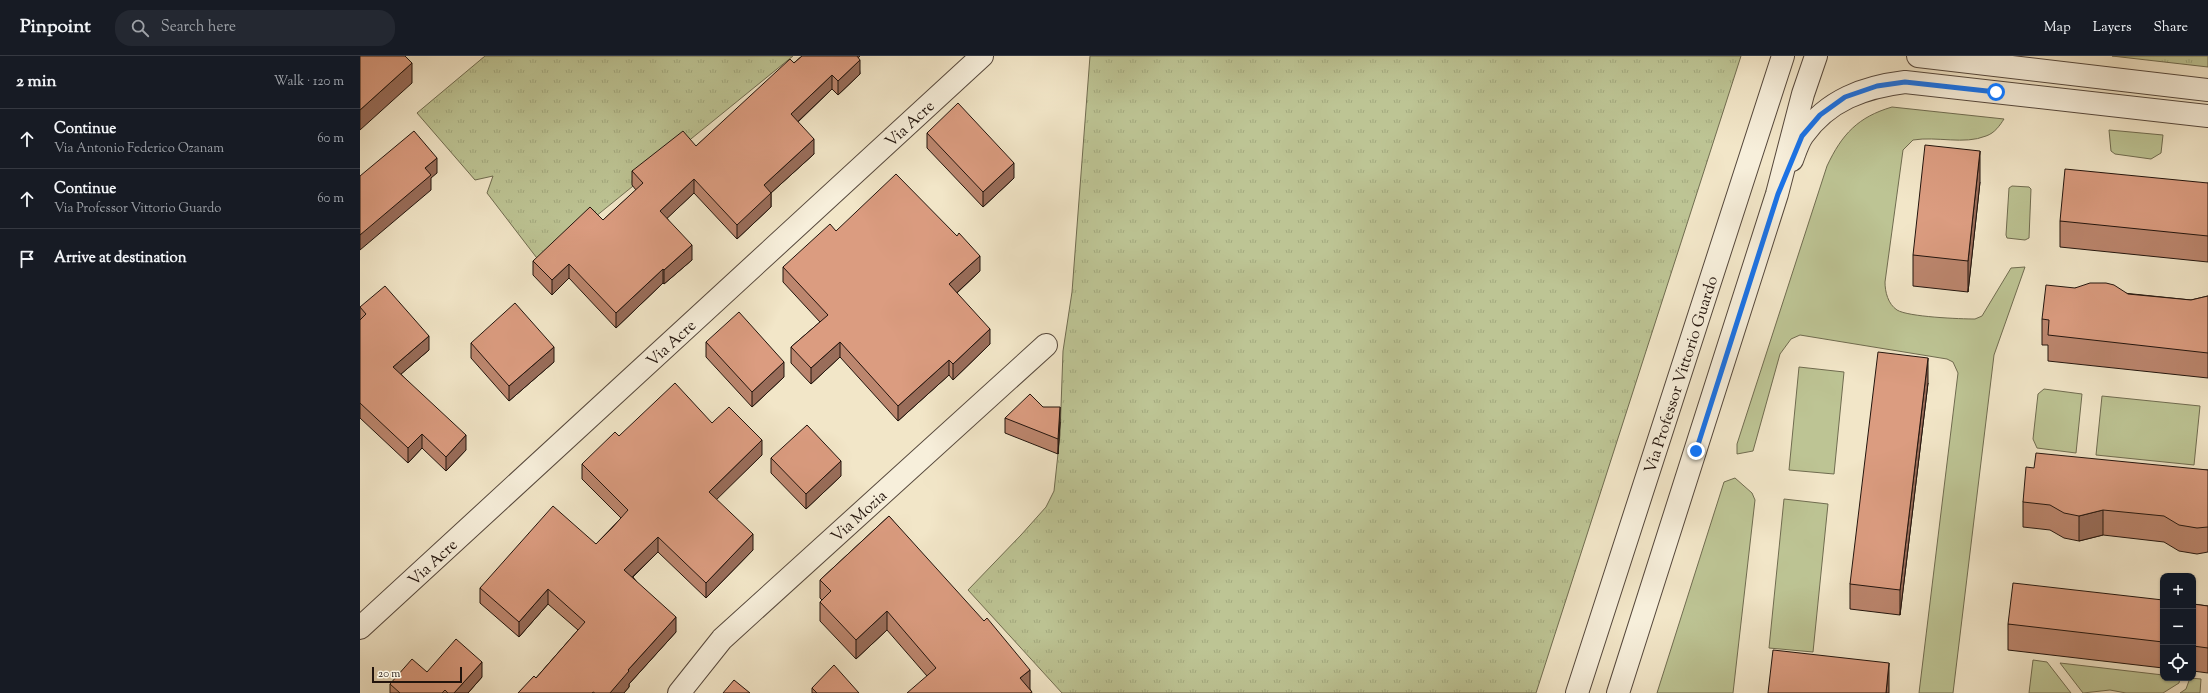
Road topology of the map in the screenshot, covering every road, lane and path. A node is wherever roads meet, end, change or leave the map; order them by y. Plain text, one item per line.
1 (982, 56) edge
2 (1783, 56) edge
3 (1816, 56) edge
4 (1918, 56) edge
5 (2208, 90) edge
6 (2208, 116) edge
7 (1778, 194) junction
8 (1046, 345) dead end
9 (360, 628) edge
10 (679, 693) edge
11 (1577, 693) edge
12 (1618, 693) edge

1 - 9 street, Via Acre
2 - 11 street, Via Professor Vittorio Guardo
3 - 7 street
4 - 5 street
6 - 7 street
7 - 12 street
8 - 10 street, Via Mozia

